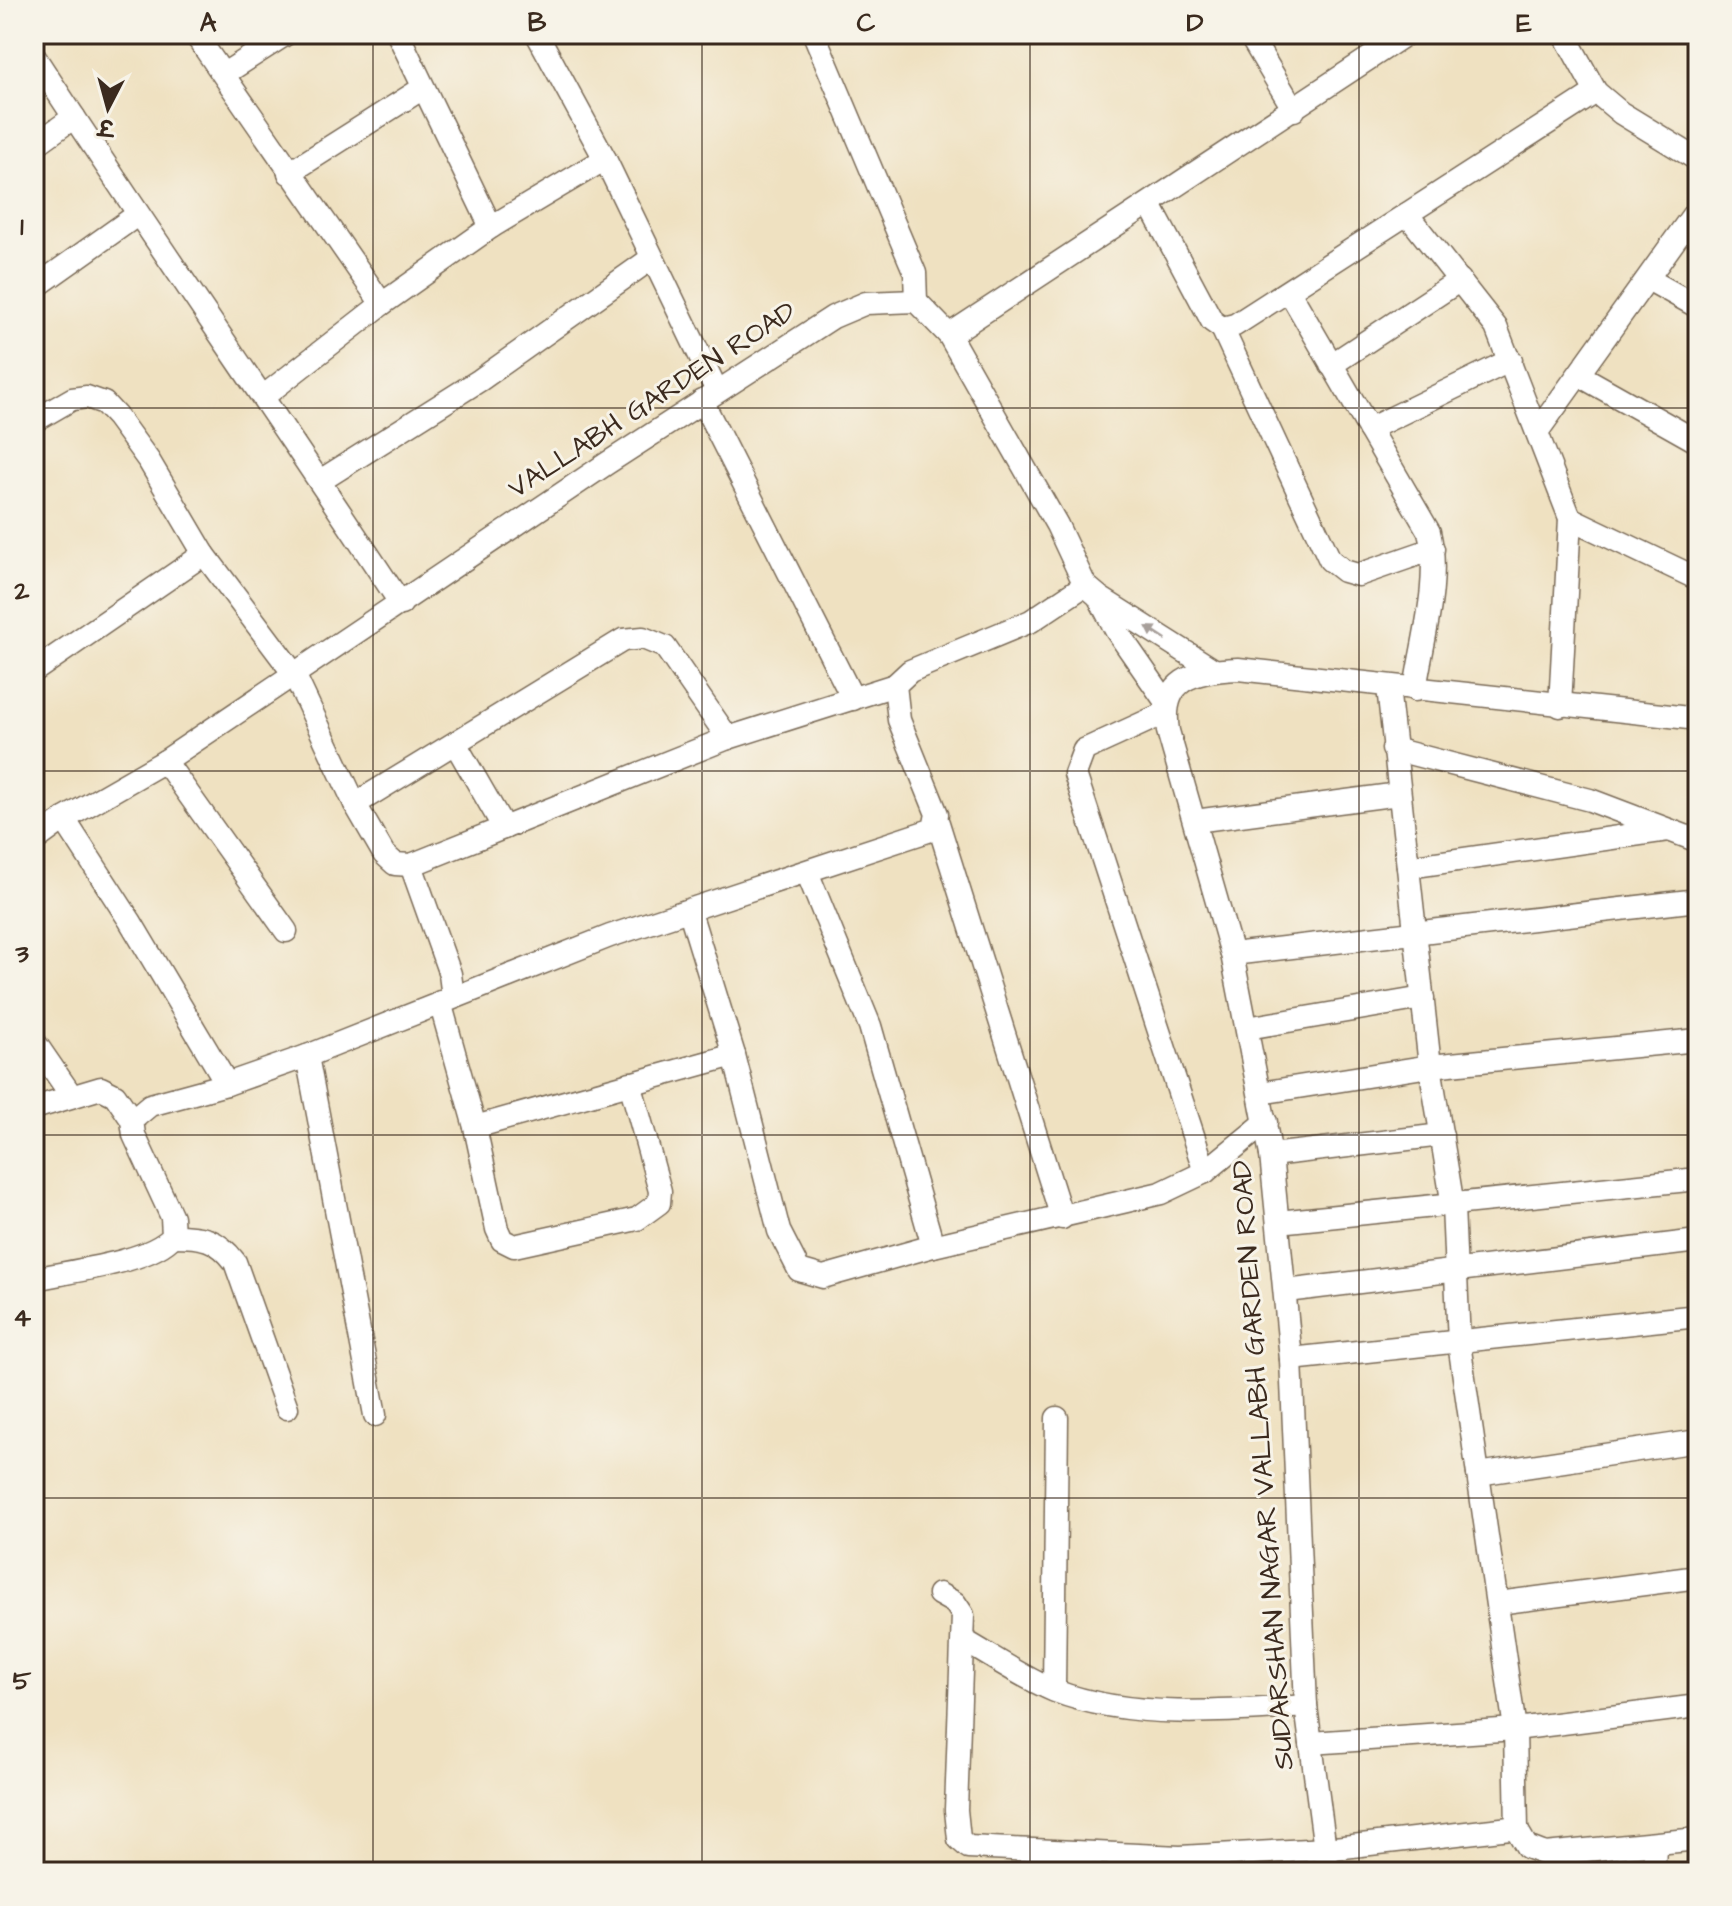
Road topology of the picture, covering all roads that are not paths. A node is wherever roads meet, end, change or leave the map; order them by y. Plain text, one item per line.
1 (195, 34) edge
2 (286, 34) edge
3 (398, 34) edge
4 (537, 34) edge
5 (814, 34) edge
6 (1249, 34) edge
7 (1406, 34) edge
8 (1564, 34) edge
9 (34, 56) edge
10 (224, 74) junction
11 (423, 88) junction
12 (1596, 92) junction
13 (1294, 110) junction
14 (74, 117) junction
15 (34, 146) edge
16 (605, 159) junction
17 (1698, 160) edge
18 (289, 173) junction
19 (1150, 205) junction
20 (1698, 208) edge
21 (1407, 214) junction
22 (137, 215) junction
23 (491, 227) junction
24 (652, 258) junction
25 (1648, 279) junction
26 (1460, 280) junction
27 (34, 288) edge
28 (1289, 291) junction
29 (916, 301) junction
30 (382, 304) junction
31 (1698, 307) edge
32 (1222, 328) junction
33 (949, 335) junction
34 (1511, 360) junction
35 (1331, 365) junction
36 (1579, 375) junction
37 (264, 396) junction
38 (710, 396) junction
39 (34, 421) edge
40 (1369, 429) junction
41 (1537, 432) junction
42 (1698, 442) edge
43 (320, 481) junction
44 (1570, 518) junction
45 (1433, 549) junction
46 (204, 554) junction
47 (1698, 579) edge
48 (1091, 590) junction
49 (401, 604) junction
50 (1214, 670) junction
51 (34, 671) edge
52 (294, 674) junction
53 (895, 685) junction
54 (1388, 687) junction
55 (1415, 690) junction
56 (853, 699) junction
57 (1560, 706) junction
58 (1166, 708) junction
59 (1698, 719) edge
60 (728, 738) junction
61 (455, 743) junction
62 (1393, 749) junction
63 (165, 761) junction
64 (1399, 794) junction
65 (355, 804) junction
66 (64, 819) junction
67 (1195, 821) junction
68 (938, 823) junction
69 (504, 828) junction
70 (1669, 830) junction
71 (34, 841) edge
72 (1698, 841) edge
73 (411, 865) junction
74 (1408, 867) junction
75 (807, 872) junction
76 (1698, 900) edge
77 (690, 912) junction
78 (286, 931) dead end
79 (1416, 936) junction
80 (1232, 954) junction
81 (1423, 998) junction
82 (446, 1000) junction
83 (1247, 1028) junction
84 (1698, 1040) edge
85 (34, 1041) edge
86 (734, 1055) junction
87 (307, 1056) junction
88 (1430, 1066) junction
89 (630, 1083) junction
90 (227, 1084) junction
91 (1260, 1093) junction
92 (71, 1095) junction
93 (34, 1108) edge
94 (132, 1120) junction
95 (1266, 1122) junction
96 (475, 1127) junction
97 (1442, 1135) junction
98 (1271, 1155) junction
99 (1205, 1172) junction
100 (1698, 1179) edge
101 (1453, 1206) junction
102 (1062, 1218) junction
103 (1278, 1222) junction
104 (173, 1236) junction
105 (1698, 1241) edge
106 (933, 1246) junction
107 (1456, 1270) junction
108 (34, 1279) edge
109 (1286, 1291) junction
110 (1698, 1316) edge
111 (1459, 1343) junction
112 (1291, 1359) junction
113 (287, 1408) dead end
114 (375, 1415) dead end
115 (1057, 1418) dead end
116 (1698, 1441) edge
117 (1478, 1474) junction
118 (1698, 1577) edge
119 (939, 1594) dead end
120 (1498, 1603) junction
121 (963, 1640) junction
122 (1054, 1690) junction
123 (1306, 1706) junction
124 (1698, 1706) edge
125 (1515, 1729) junction
126 (1311, 1743) junction
127 (1517, 1830) junction
128 (1698, 1839) edge
129 (1655, 1844) junction
130 (1326, 1849) junction
131 (1056, 1861) edge
132 (1180, 1865) edge
133 (1328, 1872) edge
134 (1654, 1872) edge

1 - 10 street
2 - 10 street
3 - 11 street
4 - 16 street
5 - 29 street
6 - 13 street
7 - 13 street
8 - 12 street
9 - 14 street
10 - 18 street
11 - 18 street
11 - 23 street
12 - 17 street
12 - 21 street
13 - 19 street
14 - 15 street
14 - 22 street
16 - 23 street
16 - 24 street
18 - 30 street
19 - 32 street
19 - 33 street
20 - 25 street
21 - 26 street
21 - 28 street
22 - 27 street
22 - 37 street
23 - 30 street
24 - 38 street
24 - 43 street
25 - 31 street
25 - 36 street
26 - 34 street
26 - 35 street
28 - 32 street
28 - 35 street
29 - 33 street
29 - 38 street, VALLABH GARDEN ROAD
30 - 37 street
32 - 45 street
33 - 48 street
34 - 40 street
34 - 41 street
35 - 40 street
36 - 41 street
36 - 42 street
37 - 43 street
38 - 49 street, VALLABH GARDEN ROAD
38 - 56 street
39 - 46 street
40 - 45 street
41 - 44 street
43 - 49 street
44 - 47 street
44 - 57 street
45 - 55 street
46 - 51 street
46 - 52 street
50 -> 48 street
48 - 53 street
48 - 58 street
49 - 52 street, VALLABH GARDEN ROAD
50 - 54 street
50 - 58 street
52 - 63 street, VALLABH GARDEN ROAD
52 - 65 street
53 - 56 street
53 - 68 street
54 - 55 street
54 - 62 street
55 - 57 street
56 - 60 street
57 - 59 street
58 - 67 street, SUDARSHAN NAGAR VALLABH GARDEN ROAD
58 - 99 street
60 - 61 street
60 - 69 street
61 - 65 street
61 - 69 street
62 - 64 street
62 - 70 street
63 - 66 street, VALLABH GARDEN ROAD
63 - 78 street
64 - 67 street
64 - 74 street
65 - 73 street
66 - 71 street, VALLABH GARDEN ROAD
66 - 90 street
67 - 80 street, SUDARSHAN NAGAR VALLABH GARDEN ROAD
68 - 75 street
68 - 102 street
69 - 73 street
70 - 72 street
70 - 74 street
73 - 82 street
74 - 79 street
75 - 77 street
75 - 106 street
76 - 79 street
77 - 82 street
77 - 86 street
79 - 80 street
79 - 81 street
80 - 83 street, SUDARSHAN NAGAR VALLABH GARDEN ROAD
81 - 83 street
81 - 88 street
82 - 87 street
82 - 96 street
83 - 91 street, SUDARSHAN NAGAR VALLABH GARDEN ROAD
84 - 88 street
85 - 92 street
86 - 89 street
86 - 106 street
87 - 90 street
87 - 114 street
88 - 91 street
88 - 97 street
89 - 96 street
89 - 96 street
90 - 94 street
91 - 95 street, SUDARSHAN NAGAR VALLABH GARDEN ROAD
92 - 93 street
92 - 94 street
94 - 104 street
95 - 98 street, SUDARSHAN NAGAR VALLABH GARDEN ROAD
95 - 99 street
97 - 98 street
97 - 101 street
98 - 103 street, SUDARSHAN NAGAR VALLABH GARDEN ROAD
99 - 102 street
100 - 101 street
101 - 103 street
101 - 107 street
102 - 106 street
103 - 109 street, SUDARSHAN NAGAR VALLABH GARDEN ROAD
104 - 108 street
104 - 113 street
105 - 107 street
107 - 109 street
107 - 111 street
109 - 112 street, SUDARSHAN NAGAR VALLABH GARDEN ROAD
110 - 111 street
111 - 112 street
111 - 117 street
112 - 123 street, SUDARSHAN NAGAR VALLABH GARDEN ROAD
115 - 122 street
116 - 117 street
117 - 120 street
118 - 120 street
119 - 121 street
120 - 125 street
121 - 122 street
121 - 131 street
122 - 123 street
123 - 126 street, SUDARSHAN NAGAR VALLABH GARDEN ROAD
124 - 125 street
125 - 126 street
125 - 127 street
126 - 130 street, SUDARSHAN NAGAR VALLABH GARDEN ROAD
127 - 129 street
127 - 130 street
128 - 129 street
129 - 134 street
130 - 132 street
130 - 133 street, SUDARSHAN NAGAR VALLABH GARDEN ROAD
131 - 132 street

